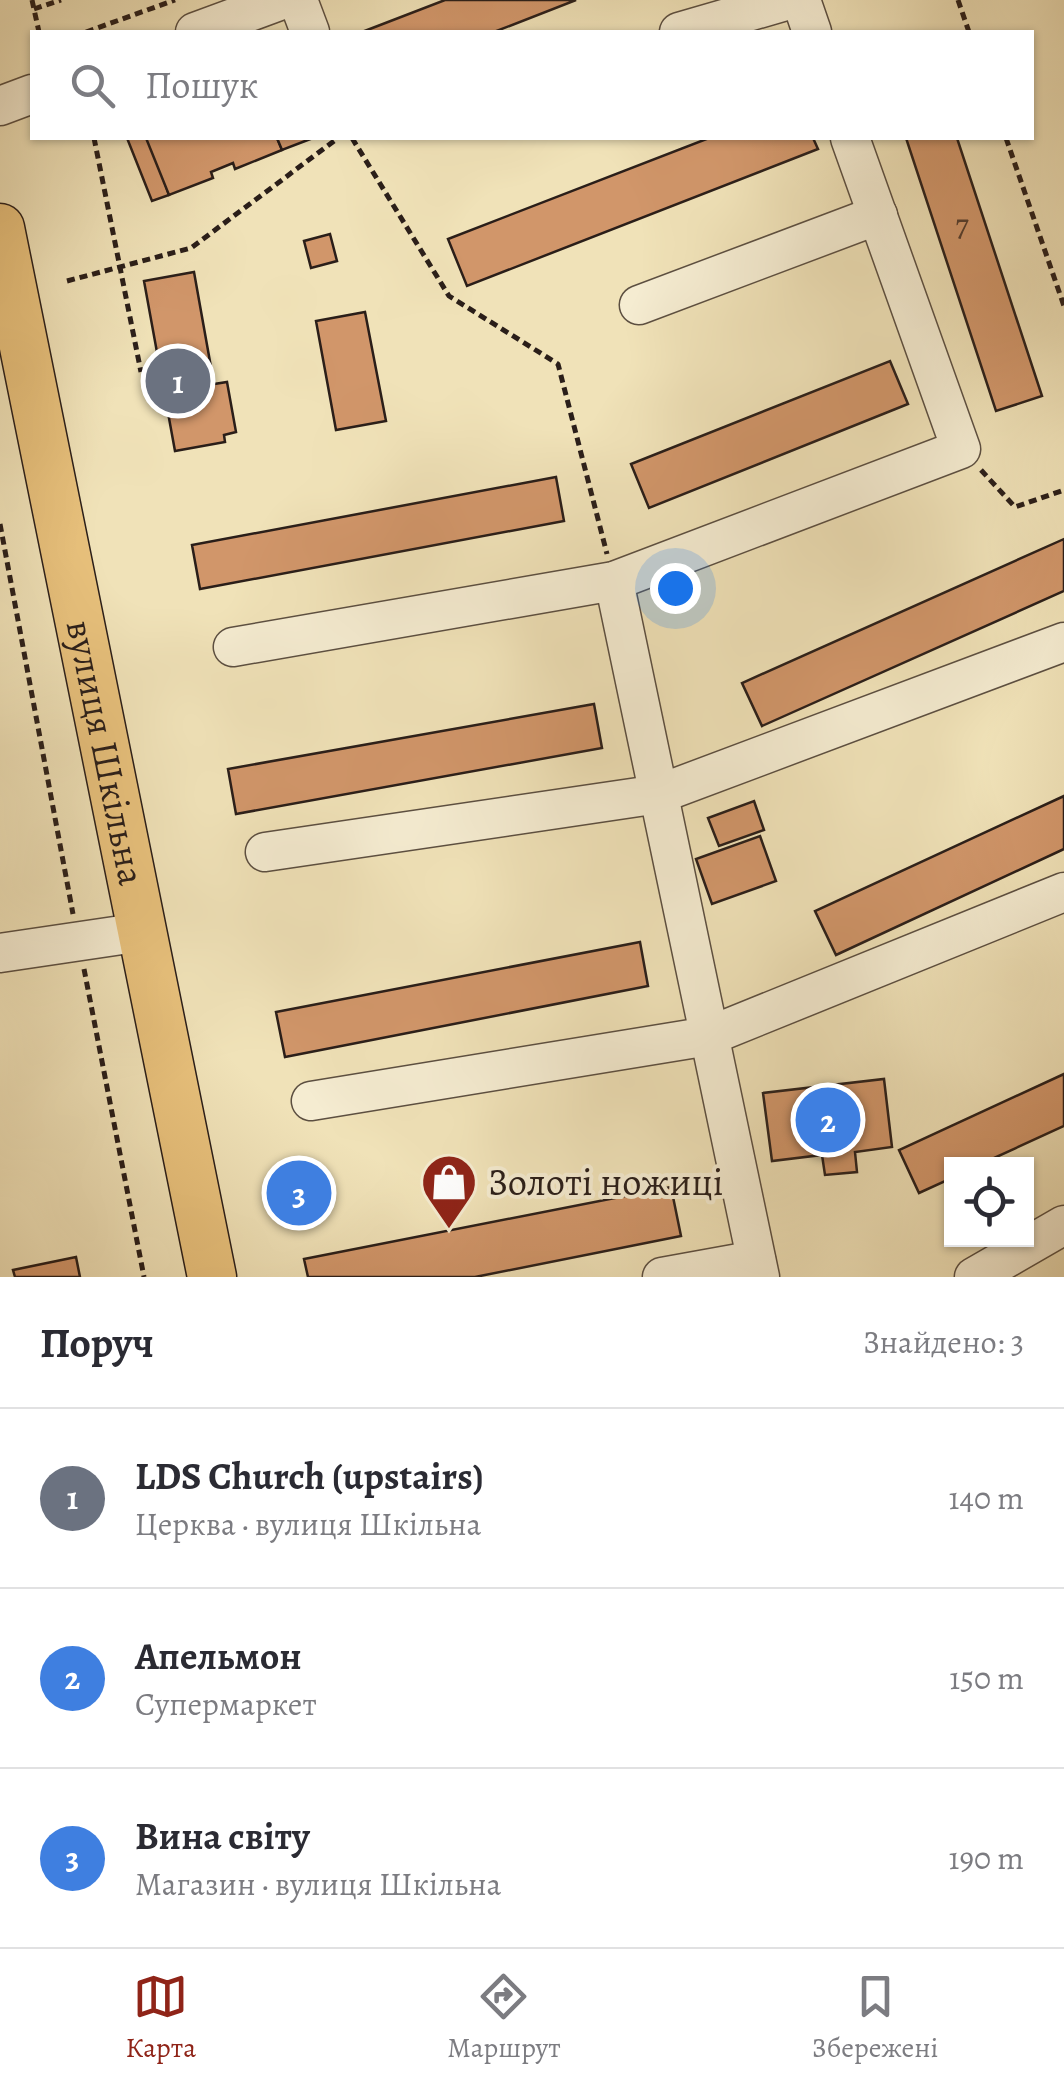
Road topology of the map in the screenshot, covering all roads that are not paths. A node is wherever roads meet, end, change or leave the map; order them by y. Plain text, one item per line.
1 (282, 0) edge
2 (298, 0) edge
3 (789, 0) edge
4 (801, 0) edge
5 (200, 30) edge
6 (309, 30) edge
7 (686, 30) edge
8 (811, 30) edge
9 (30, 95) edge
10 (0, 106) edge
11 (851, 140) edge
12 (878, 216) junction
13 (0, 228) edge
14 (639, 305) dead end
15 (9, 318) edge
16 (614, 581) junction
17 (1064, 642) edge
18 (233, 647) dead end
19 (658, 794) junction
20 (265, 852) dead end
21 (1064, 892) edge
22 (142, 932) junction
23 (0, 953) edge
24 (709, 1036) junction
25 (311, 1101) dead end
26 (1064, 1224) edge
27 (758, 1268) edge
28 (212, 1277) edge
29 (662, 1277) edge
30 (974, 1277) edge

1 - 5 street
2 - 6 street
3 - 7 street
4 - 8 street
9 - 10 street
11 - 12 street
12 - 14 street
12 - 16 street
13 - 15 main road, вулиця Шкільна
15 - 22 main road, вулиця Шкільна
16 - 18 street
16 - 19 street
17 - 19 street
19 - 20 street
19 - 24 street
21 - 24 street
22 - 23 street
22 - 28 main road, вулиця Шкільна
24 - 25 street
24 - 27 street
26 - 30 street
27 - 29 street

